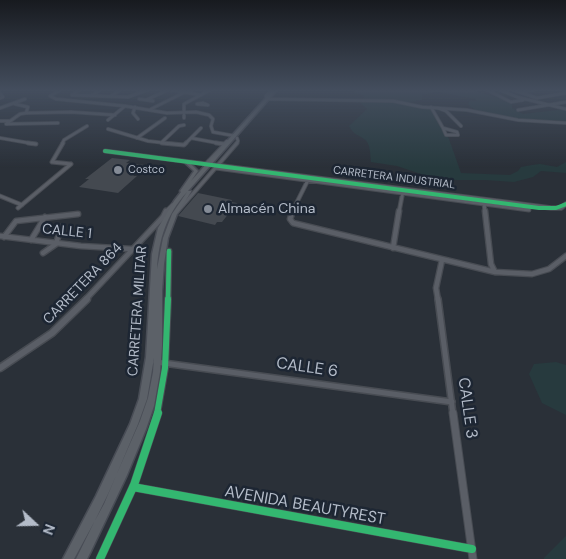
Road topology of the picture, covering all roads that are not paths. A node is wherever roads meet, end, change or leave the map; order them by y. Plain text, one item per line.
1 (17, 116) edge
2 (113, 116) edge
3 (135, 116) edge
4 (210, 116) edge
5 (255, 116) edge
6 (436, 116) edge
7 (451, 116) edge
8 (498, 116) edge
9 (138, 119) dead end
10 (108, 120) dead end
11 (162, 120) dead end
12 (0, 121) edge
13 (9, 121) junction
14 (58, 122) dead end
15 (566, 123) edge
16 (184, 125) dead end
17 (87, 126) dead end
18 (460, 126) dead end
19 (201, 128) dead end
20 (443, 128) junction
21 (109, 129) dead end
22 (0, 138) edge
23 (137, 138) junction
24 (191, 138) junction
25 (237, 138) junction
26 (161, 143) junction
27 (36, 144) dead end
28 (224, 144) junction
29 (105, 151) dead end
30 (186, 162) junction
31 (197, 163) junction
32 (212, 164) junction
33 (308, 180) junction
34 (403, 191) junction
35 (182, 194) junction
36 (0, 196) edge
37 (484, 204) junction
38 (566, 204) edge
39 (173, 205) junction
40 (529, 210) dead end
41 (78, 214) dead end
42 (45, 217) junction
43 (61, 227) dead end
44 (152, 228) junction
45 (165, 228) junction
46 (2, 237) edge
47 (31, 240) junction
48 (56, 243) junction
49 (393, 248) junction
50 (132, 249) junction
51 (169, 251) dead end
52 (44, 253) dead end
53 (566, 256) edge
54 (442, 260) junction
55 (165, 263) junction
56 (495, 272) junction
57 (158, 362) junction
58 (0, 368) edge
59 (452, 402) junction
60 (133, 487) junction
61 (472, 549) junction
62 (68, 559) edge
63 (81, 559) edge
64 (100, 559) edge
65 (473, 559) edge

1 - 13 street
2 - 10 street
3 - 9 street
4 - 25 street
5 - 25 main road, CARRETERA MILITAR
6 - 20 street
7 - 18 street
8 - 15 street
11 - 23 street
12 - 13 street
13 - 14 street
16 - 26 street
17 - 36 street
19 - 24 street
20 - 20 street
21 - 23 street
22 - 27 street
23 - 26 street
24 - 26 street
24 - 28 street
25 - 28 street
25 - 32 main road, CARRETERA MILITAR
25 - 32 street
28 - 32 street
29 - 30 street
30 - 31 street
30 - 35 main road
31 - 32 street
31 - 32 street
32 - 33 street
32 - 34 street, CARRETERA INDUSTRIAL
32 - 35 main road, CARRETERA MILITAR
32 - 45 main road, CARRETERA MILITAR
33 - 34 street
33 - 49 street
34 - 37 street
34 - 38 street, CARRETERA INDUSTRIAL
34 - 49 street
35 - 39 main road, CARRETERA MILITAR
37 - 40 street
37 - 56 street
39 - 44 street, CARRETERA 864
39 - 45 main road, CARRETERA MILITAR
41 - 42 street
42 - 46 street
42 - 47 street
43 - 48 street
44 - 45 street
44 - 50 street, CARRETERA 864
45 - 55 main road, CARRETERA MILITAR
45 - 57 main road, CARRETERA MILITAR
46 - 47 street, CALLE 1
47 - 48 street, CALLE 1
48 - 50 street, CALLE 1
48 - 52 street
49 - 54 street
50 - 58 street, CARRETERA 864
51 - 55 street
53 - 56 street
54 - 56 street
54 - 59 street, CALLE 3
55 - 57 main road, CARRETERA MILITAR
57 - 59 street, CALLE 6
57 - 60 street
57 - 62 main road, CARRETERA MILITAR
57 - 63 main road, CARRETERA MILITAR
59 - 61 street, CALLE 3
60 - 61 street, AVENIDA BEAUTYREST
60 - 64 street
61 - 65 street, CALLE 3

